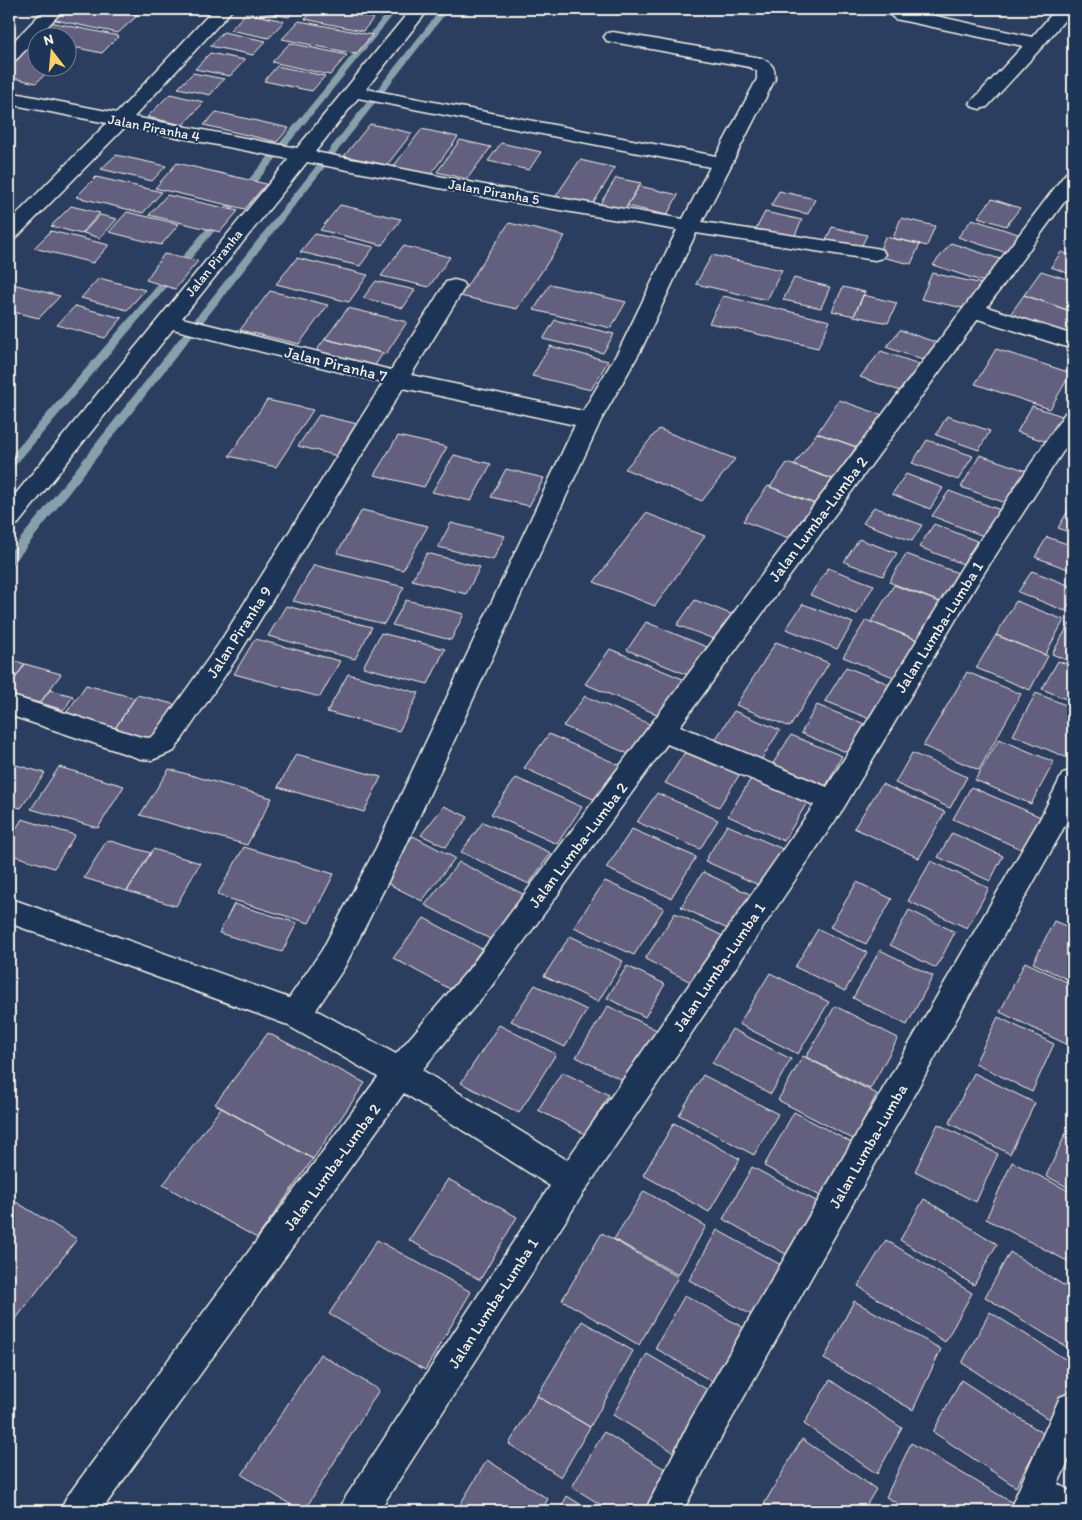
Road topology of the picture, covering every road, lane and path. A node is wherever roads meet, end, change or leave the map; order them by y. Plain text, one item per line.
1 (55, 9) edge
2 (224, 9) edge
3 (420, 9) edge
4 (892, 9) edge
5 (1065, 9) edge
6 (613, 36) dead end
7 (1036, 43) junction
8 (9, 56) edge
9 (354, 92) junction
10 (9, 98) edge
11 (980, 103) dead end
12 (120, 121) junction
13 (300, 156) junction
14 (722, 163) junction
15 (1073, 177) edge
16 (689, 226) junction
17 (9, 234) edge
18 (875, 254) dead end
19 (454, 287) dead end
20 (974, 310) junction
21 (167, 321) junction
22 (1073, 342) edge
23 (397, 379) junction
24 (1073, 418) edge
25 (589, 420) junction
26 (12, 509) edge
27 (9, 705) edge
28 (663, 731) junction
29 (1073, 781) edge
30 (832, 801) junction
31 (9, 910) edge
32 (296, 1014) junction
33 (400, 1073) junction
34 (572, 1181) junction
35 (1073, 1410) edge
36 (1031, 1502) edge
37 (80, 1511) edge
38 (358, 1511) edge
39 (663, 1511) edge
40 (1069, 1511) edge

1 - 8 street
2 - 12 street
3 - 9 street, Jalan Piranha
4 - 7 street
5 - 7 street
6 - 14 street
7 - 11 street
9 - 13 street, Jalan Piranha
9 - 14 street
10 - 12 street, Jalan Piranha 4
12 - 13 street, Jalan Piranha 4
12 - 17 street
13 - 16 street, Jalan Piranha 5
13 - 21 street, Jalan Piranha
14 - 16 street
15 - 20 street, Jalan Lumba-Lumba 2
16 - 18 street, Jalan Piranha 5
16 - 25 street
19 - 23 street, Jalan Piranha 9
20 - 22 street
20 - 28 street, Jalan Lumba-Lumba 2
21 - 23 street, Jalan Piranha 7
21 - 26 street, Jalan Piranha
23 - 25 street, Jalan Piranha 7
23 - 27 street, Jalan Piranha 9
24 - 30 street, Jalan Lumba-Lumba 1
25 - 32 street
28 - 30 street
28 - 33 street, Jalan Lumba-Lumba 2
29 - 39 street, Jalan Lumba-Lumba
30 - 34 street, Jalan Lumba-Lumba 1
31 - 32 street
32 - 33 street
33 - 34 street
33 - 37 street, Jalan Lumba-Lumba 2
34 - 38 street, Jalan Lumba-Lumba 1
35 - 36 street
36 - 40 street

